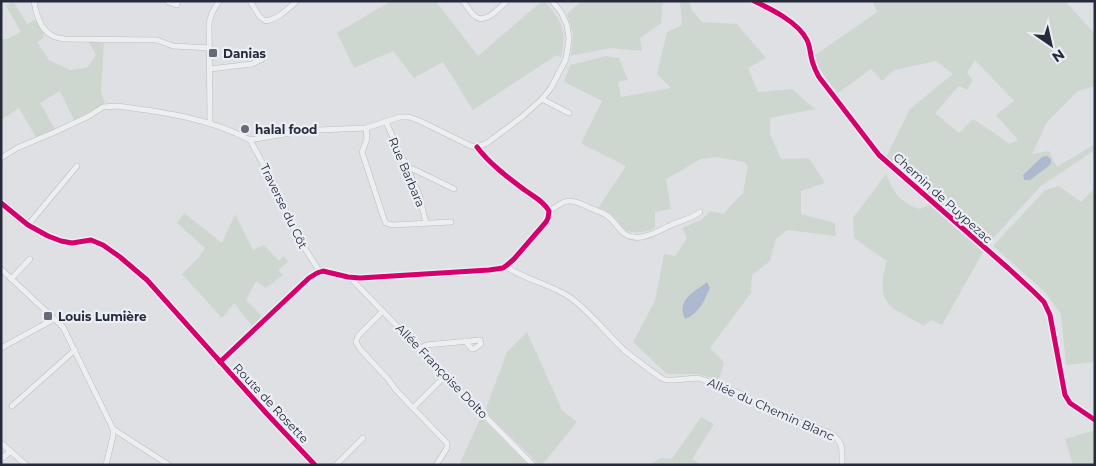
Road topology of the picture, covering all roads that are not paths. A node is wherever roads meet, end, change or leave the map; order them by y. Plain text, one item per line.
1 (34, 1) edge
2 (178, 1) edge
3 (219, 1) edge
4 (250, 1) edge
5 (297, 1) edge
6 (463, 1) edge
7 (507, 1) edge
8 (552, 1) edge
9 (754, 1) edge
10 (168, 2) edge
11 (210, 48) junction
12 (262, 59) dead end
13 (210, 69) junction
14 (542, 99) junction
15 (569, 114) dead end
16 (386, 122) junction
17 (210, 123) junction
18 (366, 128) junction
19 (250, 140) junction
20 (478, 147) junction
21 (1, 158) edge
22 (77, 166) dead end
23 (406, 168) junction
24 (454, 189) dead end
25 (1, 203) edge
26 (549, 211) junction
27 (700, 212) dead end
28 (451, 222) dead end
29 (426, 223) junction
30 (28, 225) junction
31 (30, 260) dead end
32 (505, 266) junction
33 (1, 269) edge
34 (320, 272) junction
35 (351, 278) junction
36 (11, 279) junction
37 (383, 311) junction
38 (54, 319) junction
39 (465, 341) dead end
40 (1, 348) edge
41 (420, 349) junction
42 (75, 350) junction
43 (220, 362) junction
44 (446, 376) junction
45 (12, 406) dead end
46 (414, 408) junction
47 (1095, 420) edge
48 (113, 429) junction
49 (363, 438) dead end
50 (1, 443) edge
51 (11, 451) junction
52 (1, 459) edge
53 (26, 465) edge
54 (106, 465) edge
55 (169, 465) edge
56 (315, 465) edge
57 (336, 465) edge
58 (436, 465) edge
59 (533, 465) edge
60 (842, 465) edge

1 - 11 street
2 - 10 street
3 - 11 street
4 - 5 street
6 - 7 street
8 - 14 street
9 - 47 street, Chemin de Puypezac
11 - 13 street
12 - 13 street
13 - 17 street
14 - 15 street
14 - 20 street
16 - 18 street
16 - 20 street
16 - 23 street, Rue Barbara
17 - 19 street
17 - 21 street
18 - 19 street
18 - 29 street
19 - 34 street, Traverse du Côt
20 - 26 street
22 - 30 street
23 - 24 street
23 - 29 street, Rue Barbara
25 - 30 street, Route de Rosette
26 - 27 street
26 - 32 street
28 - 29 street
30 - 43 street, Route de Rosette
31 - 36 street
32 - 35 street
32 - 60 street, Allée du Chemin Blanc
33 - 36 street
34 - 35 street
34 - 43 street
35 - 37 street, Allée Françoise Dolto
36 - 38 street
37 - 41 street, Allée Françoise Dolto
37 - 46 street
38 - 40 street
38 - 42 street
39 - 41 street
41 - 44 street, Allée Françoise Dolto
42 - 45 street
42 - 48 street
43 - 56 street, Route de Rosette
44 - 46 street
44 - 59 street, Allée Françoise Dolto
46 - 58 street
48 - 54 street
48 - 55 street
49 - 57 street
50 - 51 street
51 - 52 street
51 - 53 street

